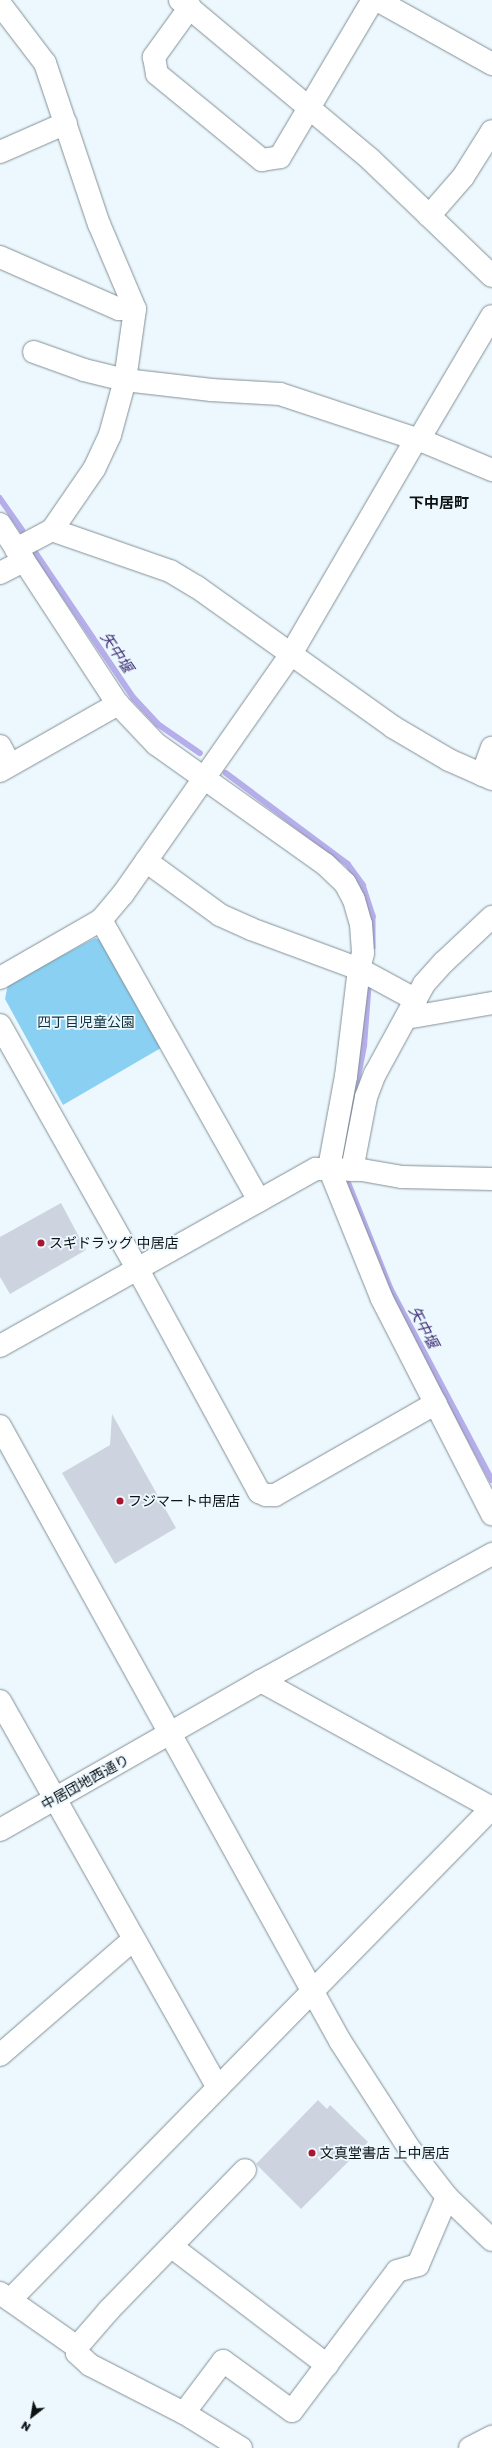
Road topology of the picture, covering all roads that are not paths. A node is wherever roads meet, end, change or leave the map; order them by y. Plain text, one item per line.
1 (2, 0) edge
2 (373, 0) edge
3 (377, 0) edge
4 (0, 4) edge
5 (185, 4) edge
6 (492, 64) edge
7 (310, 107) junction
8 (66, 123) junction
9 (492, 130) edge
10 (0, 152) edge
11 (429, 216) junction
12 (0, 257) edge
13 (492, 276) edge
14 (135, 310) junction
15 (492, 316) edge
16 (34, 352) dead end
17 (125, 380) junction
18 (416, 441) junction
19 (492, 470) edge
20 (0, 524) edge
21 (52, 530) junction
22 (20, 555) junction
23 (0, 573) edge
24 (291, 654) junction
25 (118, 704) junction
26 (0, 746) edge
27 (492, 748) edge
28 (5, 768) edge
29 (204, 776) junction
30 (487, 777) edge
31 (146, 861) junction
32 (492, 917) edge
33 (101, 920) junction
34 (359, 968) junction
35 (0, 978) edge
36 (492, 1003) edge
37 (411, 1009) junction
38 (0, 1025) edge
39 (329, 1168) junction
40 (352, 1170) junction
41 (492, 1179) edge
42 (259, 1200) junction
43 (137, 1268) junction
44 (0, 1346) edge
45 (436, 1403) junction
46 (0, 1426) edge
47 (492, 1514) edge
48 (492, 1554) edge
49 (261, 1681) junction
50 (0, 1700) edge
51 (169, 1735) junction
52 (55, 1798) junction
53 (492, 1808) edge
54 (0, 1830) edge
55 (134, 1939) junction
56 (313, 1991) junction
57 (0, 2055) edge
58 (218, 2088) junction
59 (245, 2170) dead end
60 (447, 2197) junction
61 (492, 2240) edge
62 (172, 2247) junction
63 (5, 2297) edge
64 (77, 2347) junction
65 (327, 2365) junction
66 (184, 2413) junction
67 (492, 2437) edge
68 (241, 2448) edge
69 (470, 2448) edge

1 - 4 street
2 - 7 street
3 - 6 street
4 - 8 street
5 - 7 street
5 - 7 street
7 - 11 street
8 - 10 street
8 - 14 street
9 - 11 street
11 - 13 street
12 - 14 street
14 - 17 street
15 - 18 street
16 - 17 street
17 - 18 street
17 - 21 street
18 - 19 street
18 - 24 street
20 - 22 street
21 - 22 street
21 - 24 street
22 - 23 street
22 - 25 street
24 - 29 street
24 - 30 street
25 - 28 street
25 - 29 street
26 - 28 street
27 - 30 street
29 - 31 street
29 - 34 street
31 - 33 street
31 - 34 street
32 - 37 street
33 - 35 street
33 - 42 street
34 - 37 street
34 - 39 street
36 - 37 street
37 - 40 street
38 - 43 street
39 - 40 street
39 - 42 street
39 - 45 street
40 - 41 street
42 - 43 street
43 - 44 street
43 - 45 street
45 - 47 street
46 - 51 street
48 - 49 street, 中居団地西通り
49 - 51 street, 中居団地西通り
49 - 53 street
50 - 52 street
51 - 52 street, 中居団地西通り
51 - 56 street
52 - 54 street, 中居団地西通り
52 - 55 street
53 - 56 street
55 - 57 street
55 - 58 street
56 - 58 street
56 - 60 street
58 - 63 street
59 - 62 street
60 - 61 street
60 - 65 street
62 - 64 street
62 - 65 street
63 - 64 street
64 - 66 street
65 - 66 street
66 - 68 street
67 - 69 street

